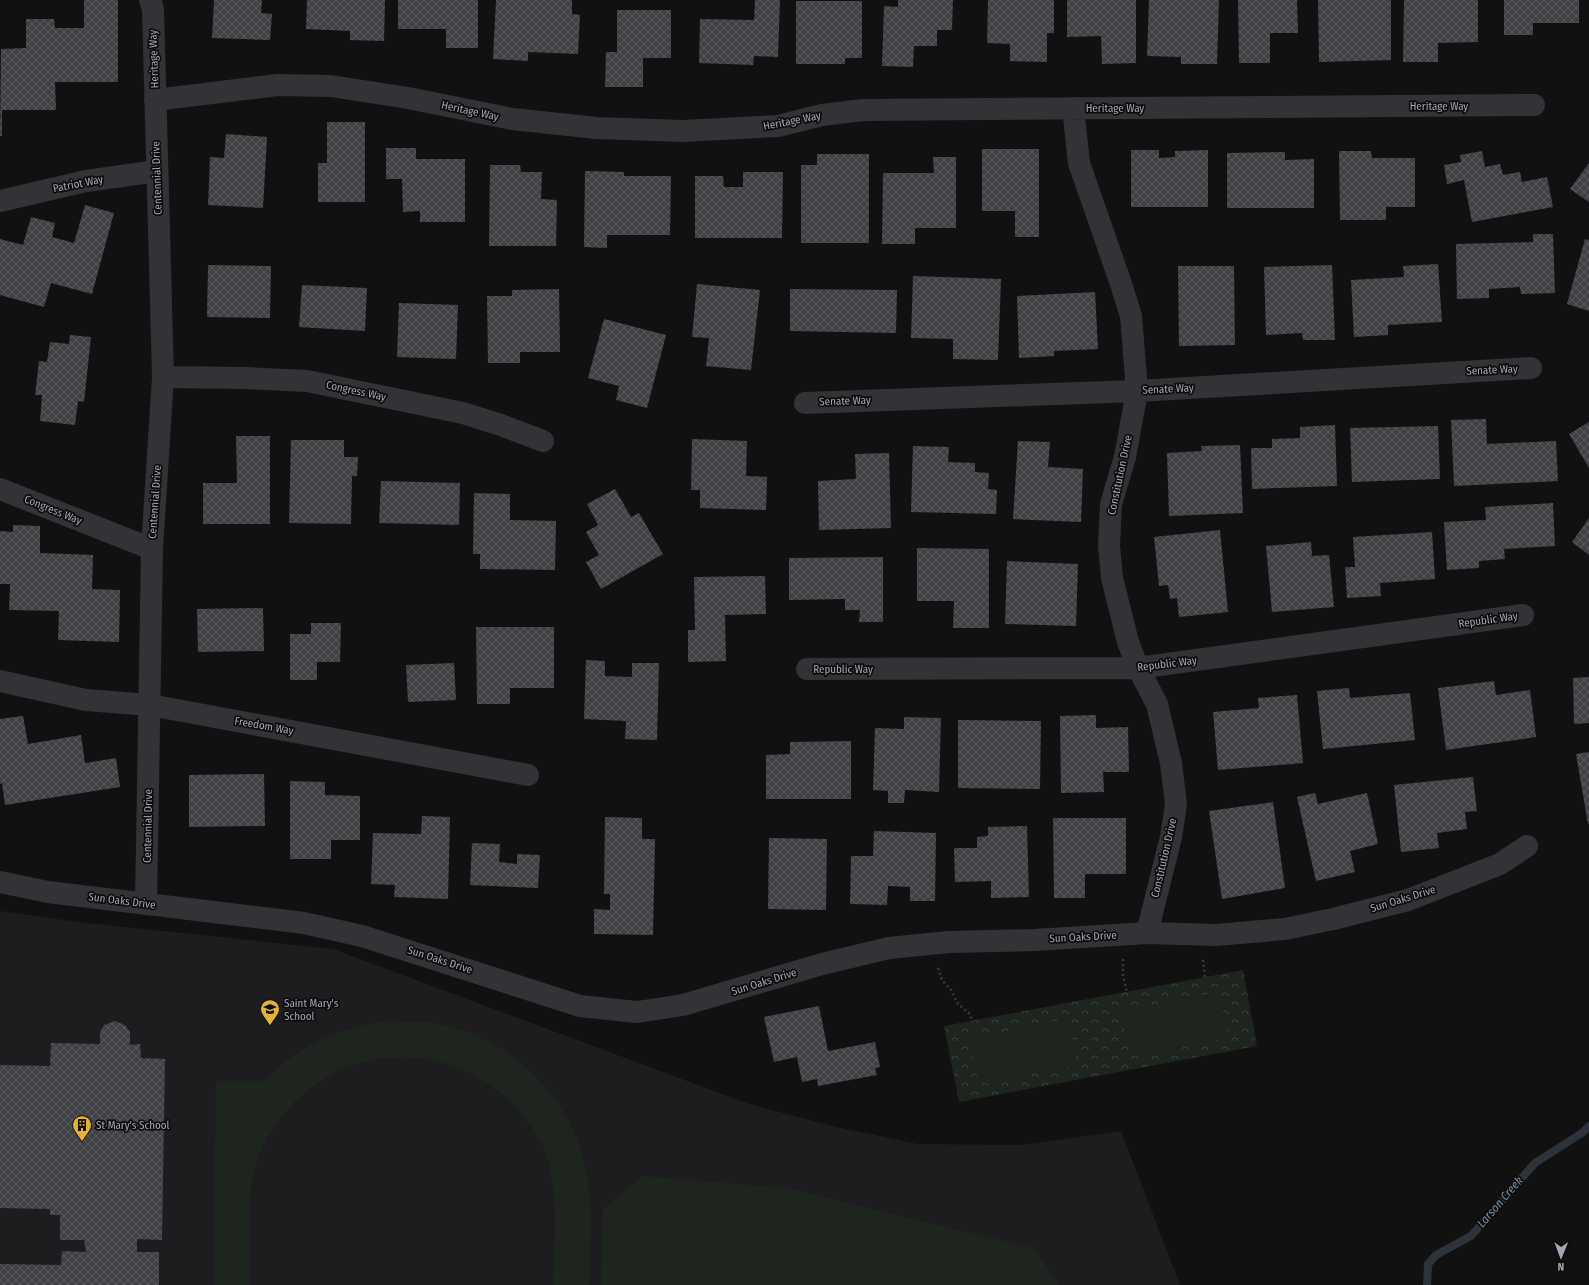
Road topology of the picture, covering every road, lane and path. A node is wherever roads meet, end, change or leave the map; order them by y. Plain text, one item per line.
1 (150, 0) edge
2 (155, 100) junction
3 (1534, 105) dead end
4 (1073, 108) junction
5 (157, 171) junction
6 (0, 201) edge
7 (1531, 368) dead end
8 (164, 377) junction
9 (1137, 391) junction
10 (805, 403) dead end
11 (543, 441) dead end
12 (0, 489) edge
13 (152, 549) junction
14 (1524, 615) dead end
15 (1138, 668) junction
16 (807, 669) dead end
17 (0, 681) edge
18 (150, 705) junction
19 (528, 775) dead end
20 (1527, 846) dead end
21 (0, 882) edge
22 (146, 904) junction
23 (1146, 933) junction
24 (1124, 934) junction
25 (933, 944) junction
26 (1127, 992) dead end
27 (972, 1021) dead end

1 - 2 street, Heritage Way
2 - 4 street, Heritage Way
2 - 5 street, Centennial Drive
3 - 4 street, Heritage Way
4 - 9 street, Constitution Drive
5 - 6 street, Patriot Way
5 - 8 street, Centennial Drive
7 - 9 street, Senate Way
8 - 11 street, Congress Way
8 - 13 street, Centennial Drive
9 - 10 street, Senate Way
9 - 15 street, Constitution Drive
12 - 13 street, Congress Way
13 - 18 street, Centennial Drive
14 - 15 street, Republic Way
15 - 16 street, Republic Way
15 - 23 street, Constitution Drive
17 - 18 street, Freedom Way
18 - 19 street, Freedom Way
18 - 22 street, Centennial Drive
20 - 23 street, Sun Oaks Drive
21 - 22 street, Sun Oaks Drive
22 - 25 street, Sun Oaks Drive
23 - 24 street, Sun Oaks Drive
24 - 25 street, Sun Oaks Drive
24 - 26 path
25 - 27 path

